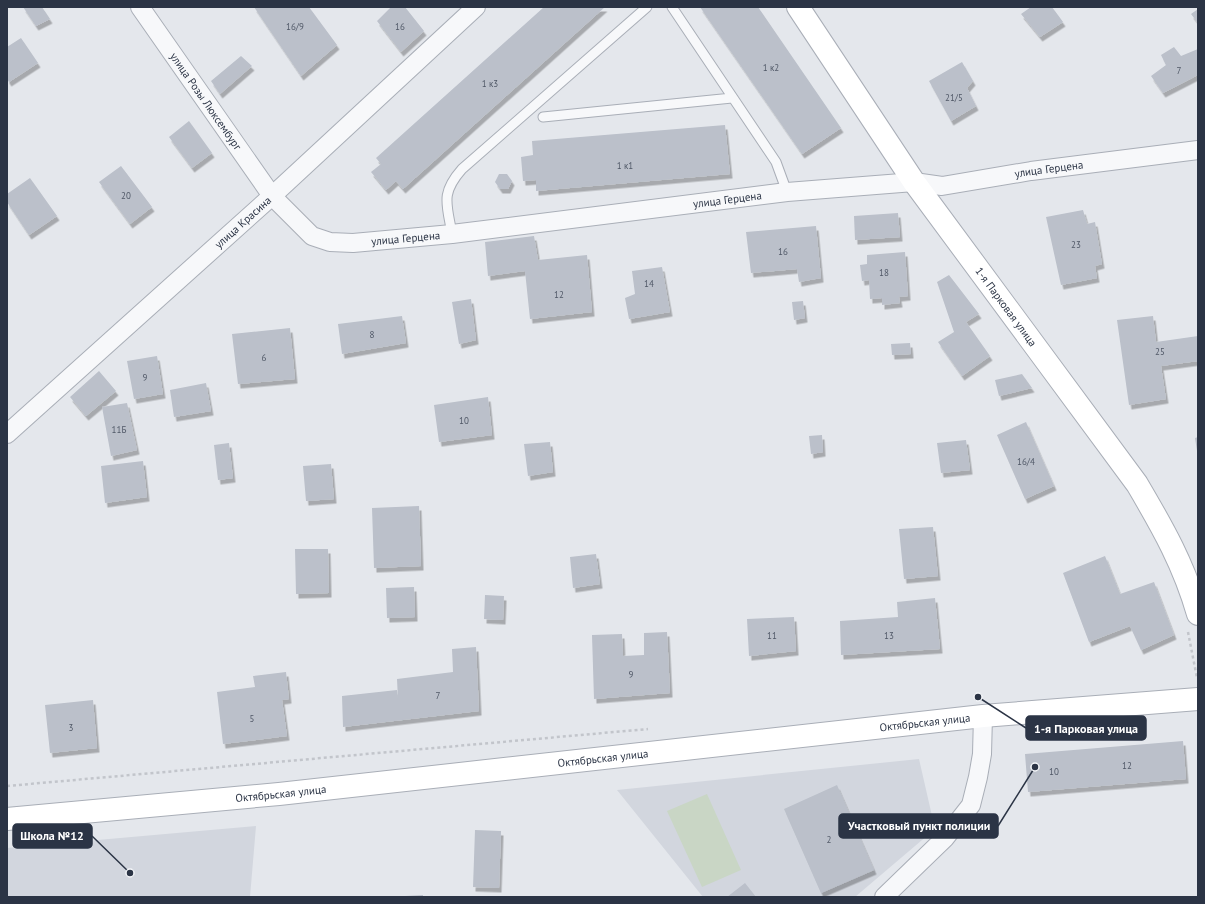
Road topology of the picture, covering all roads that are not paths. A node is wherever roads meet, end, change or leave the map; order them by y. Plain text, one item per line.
1 (140, 7) edge
2 (476, 7) edge
3 (647, 7) edge
4 (672, 7) edge
5 (798, 7) edge
6 (732, 98) junction
7 (543, 117) dead end
8 (1198, 150) edge
9 (914, 182) junction
10 (787, 192) junction
11 (272, 196) junction
12 (452, 234) junction
13 (7, 434) edge
14 (1198, 614) edge
15 (1194, 690) edge
16 (983, 716) junction
17 (7, 819) edge
18 (884, 897) edge

1 - 11 street, улица Розы Люксембург
2 - 11 street, улица Красина
3 - 12 lane
4 - 6 lane
5 - 9 street, 1-я Парковая улица
6 - 7 lane
6 - 10 lane
8 - 9 street, улица Герцена
9 - 10 street, улица Герцена
9 - 14 street, 1-я Парковая улица
10 - 12 street, улица Герцена
11 - 12 street, улица Герцена
11 - 13 street, улица Красина
15 - 16 street, Октябрьская улица
16 - 17 street, Октябрьская улица
16 - 18 street

